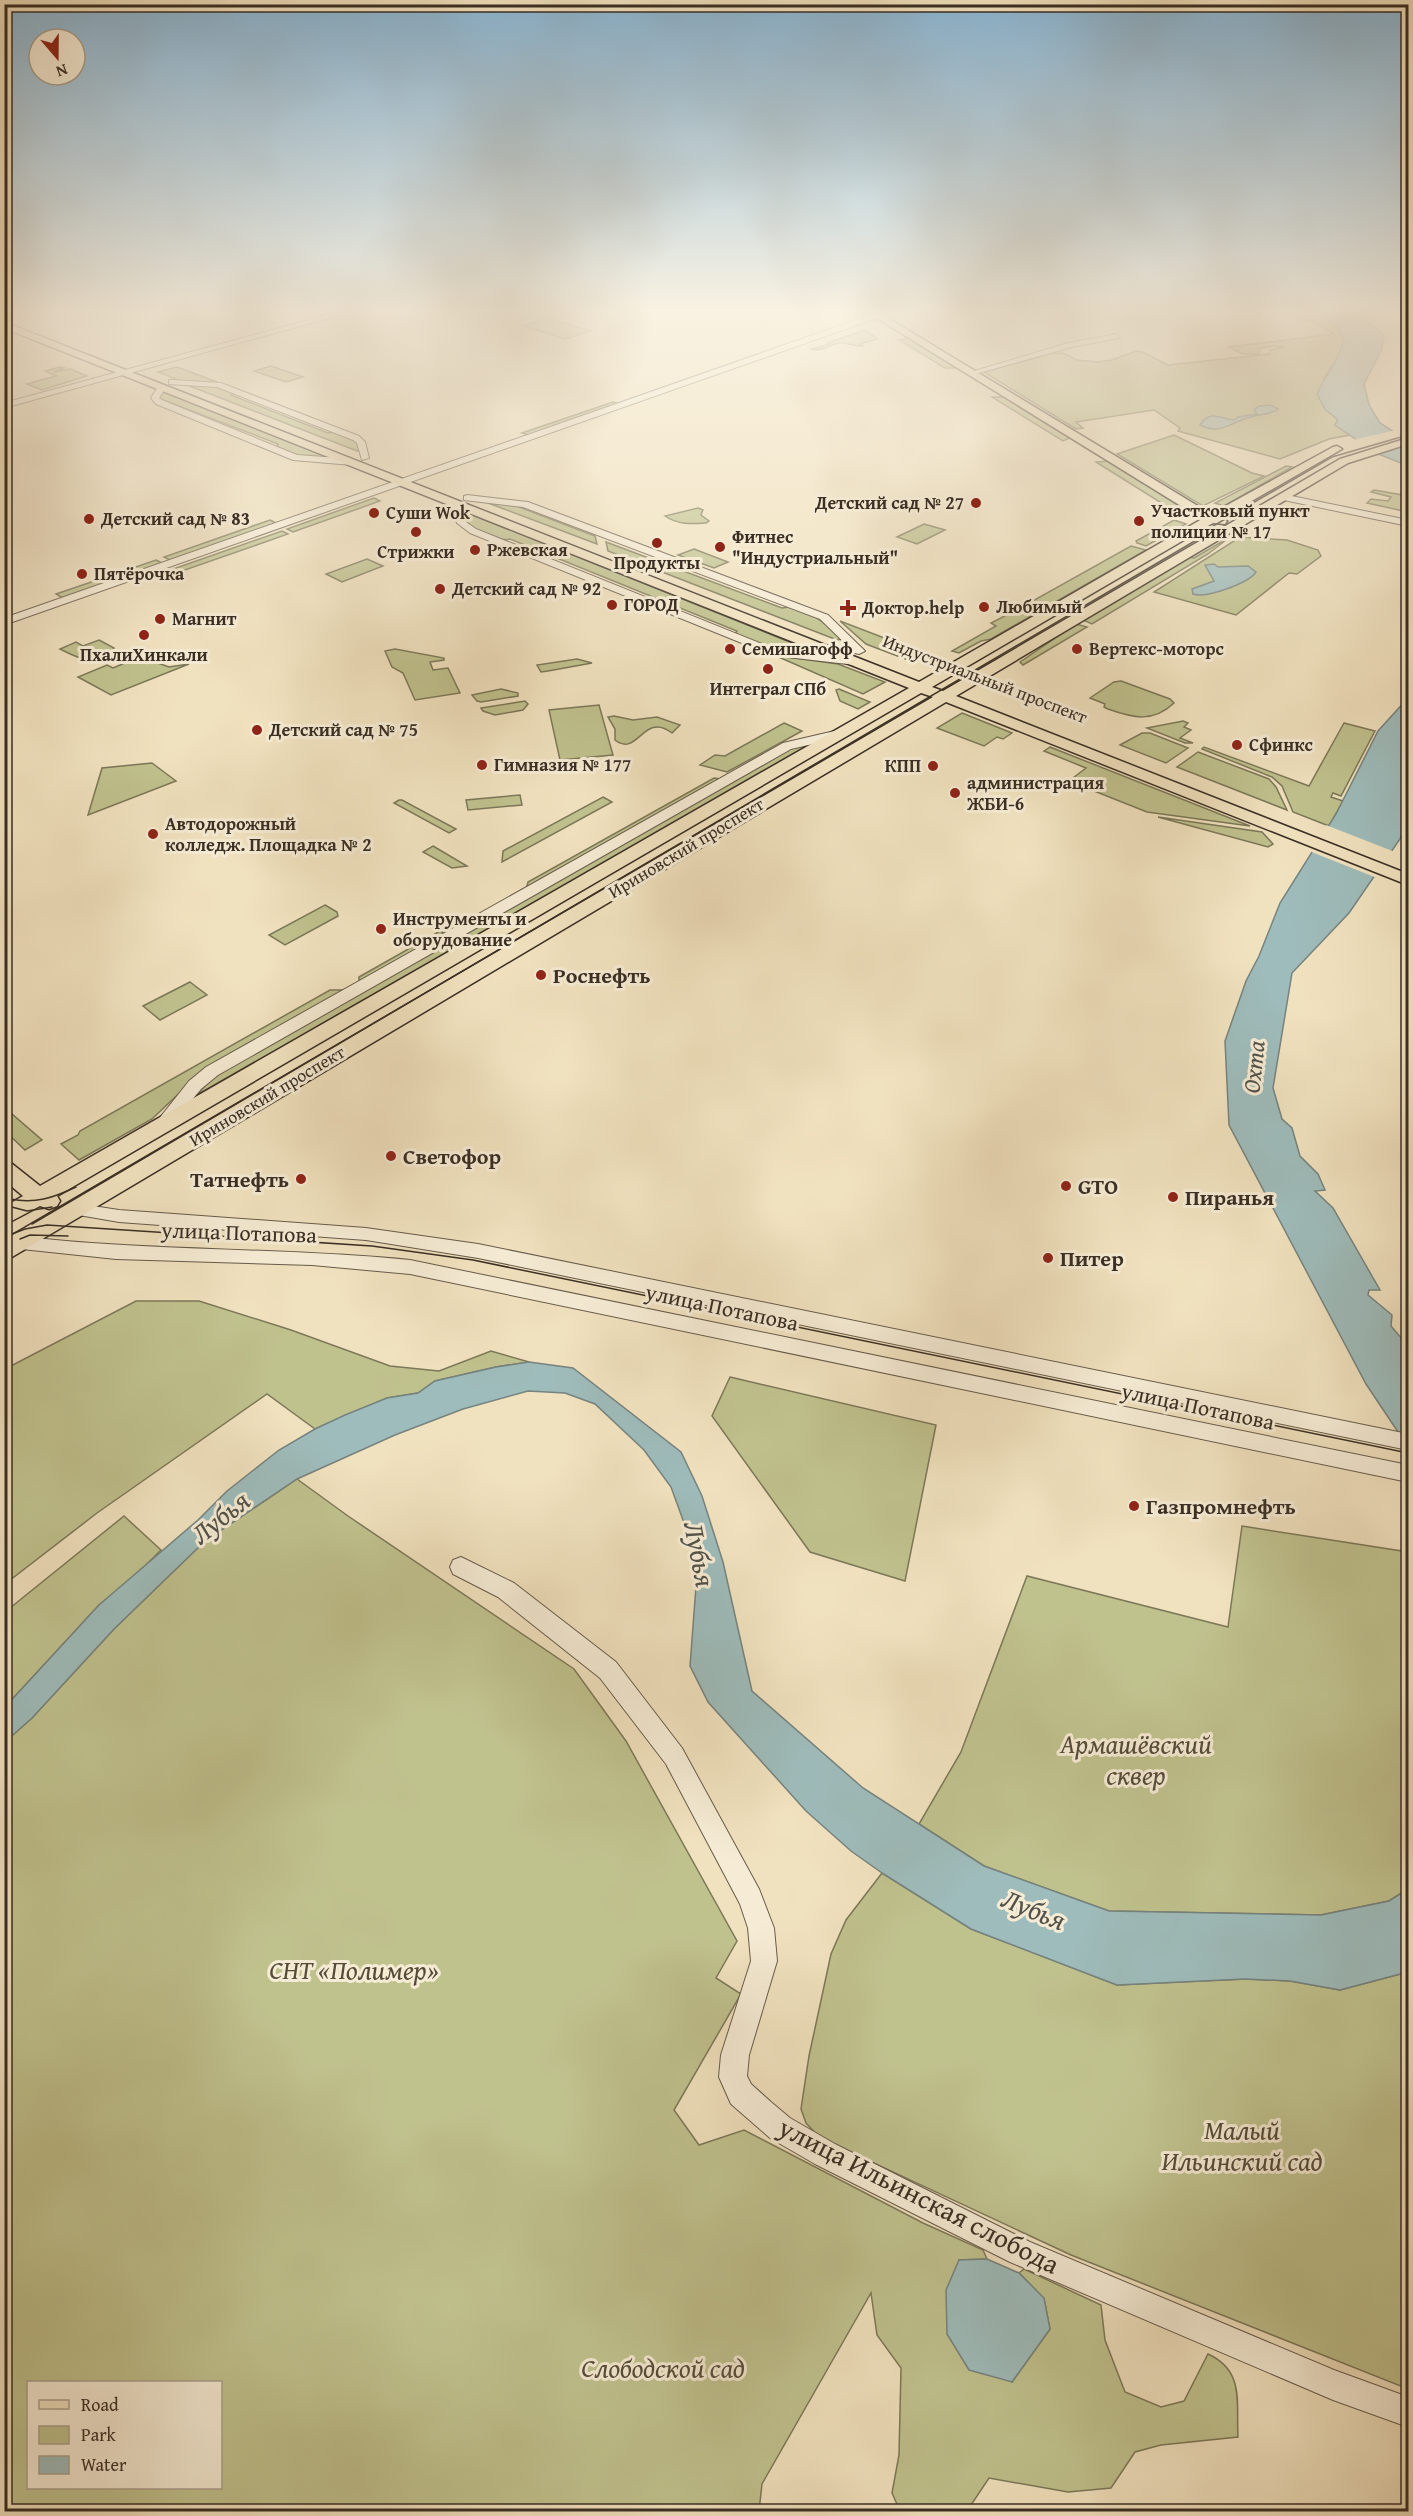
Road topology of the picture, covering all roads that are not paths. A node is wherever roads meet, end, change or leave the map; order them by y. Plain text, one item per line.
1 (219, 426) edge
2 (266, 426) edge
3 (279, 426) edge
4 (326, 426) edge
5 (566, 426) edge
6 (1062, 426) edge
7 (1064, 426) edge
8 (1406, 435) edge
9 (1365, 446) junction
10 (365, 458) junction
11 (352, 462) junction
12 (412, 481) junction
13 (1282, 497) junction
14 (467, 498) junction
15 (453, 502) junction
16 (1213, 518) junction
17 (1408, 523) edge
18 (1234, 524) junction
19 (4, 624) edge
20 (857, 656) junction
21 (927, 683) junction
22 (950, 692) junction
23 (1407, 872) edge
24 (4, 1168) edge
25 (38, 1197) junction
26 (74, 1209) junction
27 (4, 1217) edge
28 (9, 1243) edge
29 (1408, 1442) edge
30 (1408, 1474) edge
31 (461, 1567) dead end
32 (1408, 2412) edge

1 - 11 street
2 - 11 main road, Индустриальный проспект
3 - 10 main road, Индустриальный проспект
4 - 10 street
5 - 12 street
6 - 16 main road
7 - 16 main road
8 - 9 main road
9 - 13 main road, Ириновский проспект
9 - 16 main road, Ириновский проспект
10 - 12 main road, Индустриальный проспект
11 - 12 main road, Индустриальный проспект
12 - 14 main road, Индустриальный проспект
12 - 15 main road, Индустриальный проспект
12 - 19 street
13 - 17 street
13 - 18 main road, Ириновский проспект
14 - 20 main road, Индустриальный проспект
14 - 20 street
15 - 20 main road, Индустриальный проспект
15 - 20 street
16 - 18 main road
16 - 21 main road, Ириновский проспект
18 - 22 main road, Ириновский проспект
20 - 21 main road, Индустриальный проспект
21 - 22 main road, Индустриальный проспект
21 - 25 main road, Ириновский проспект
22 - 23 main road, Индустриальный проспект
22 - 26 main road, Ириновский проспект
24 - 25 main road
25 - 26 main road
25 - 27 main road, Ириновский проспект
26 - 28 main road, Ириновский проспект
26 - 29 street, улица Потапова
28 - 30 street, улица Потапова
31 - 32 street, улица Ильинская слобода

